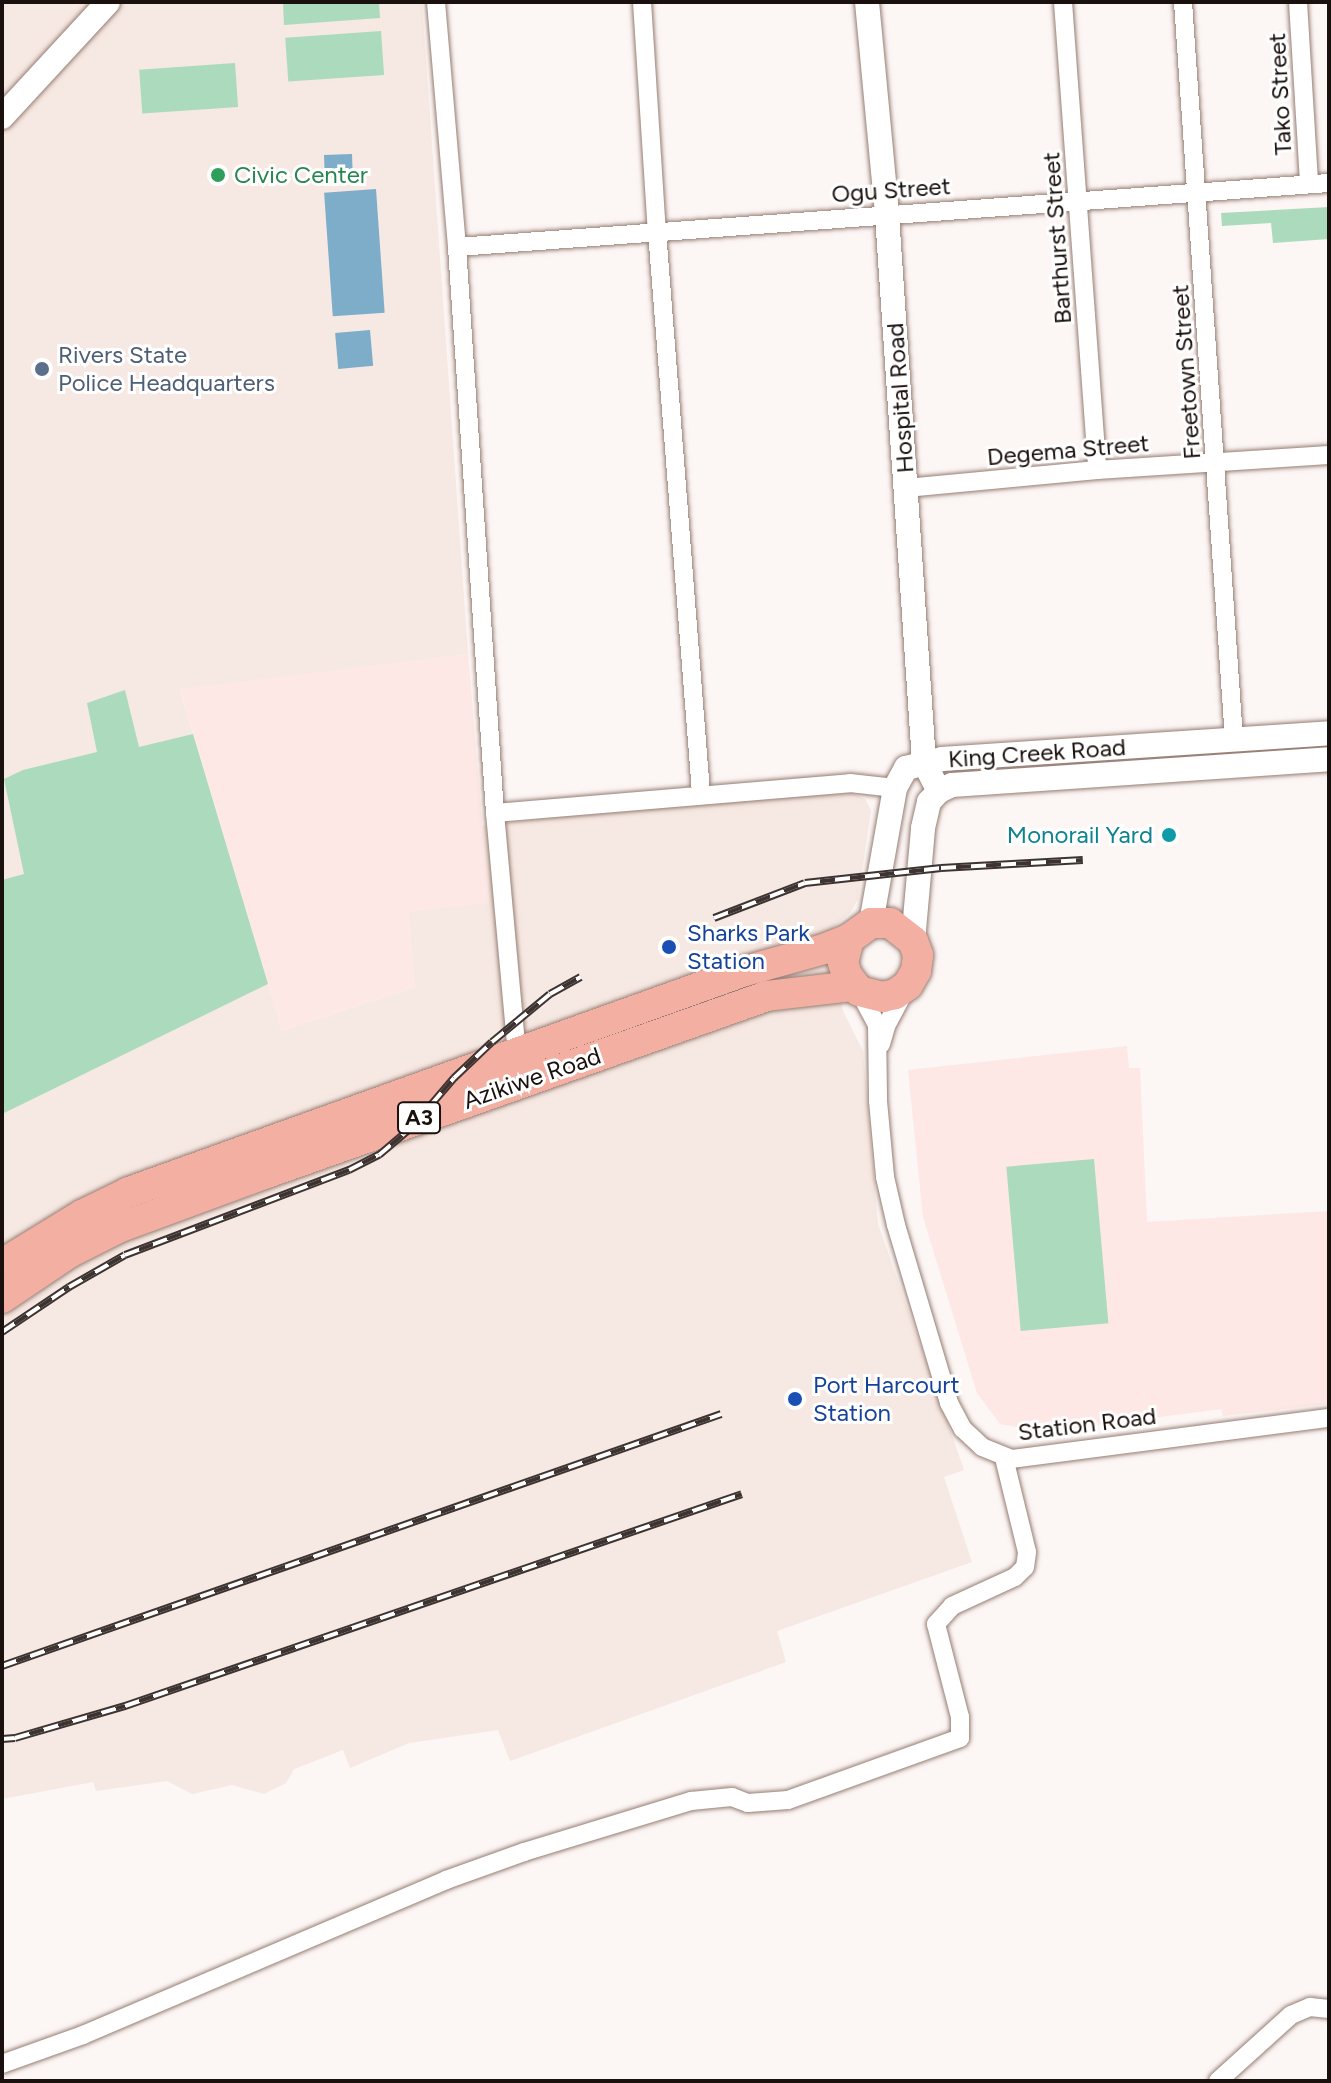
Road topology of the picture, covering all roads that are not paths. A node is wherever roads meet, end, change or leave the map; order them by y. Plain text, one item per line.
1 (108, 2) edge
2 (436, 2) edge
3 (642, 2) edge
4 (867, 2) edge
5 (1063, 2) edge
6 (1183, 2) edge
7 (1298, 2) edge
8 (2, 117) edge
9 (1329, 183) edge
10 (1309, 184) junction
11 (1197, 192) junction
12 (1079, 200) junction
13 (887, 215) junction
14 (657, 231) junction
15 (457, 247) junction
16 (1329, 455) edge
17 (1217, 463) junction
18 (1097, 470) junction
19 (906, 488) junction
20 (1329, 733) edge
21 (1234, 739) junction
22 (1329, 759) edge
23 (924, 762) junction
24 (895, 788) junction
25 (939, 791) junction
26 (701, 793) junction
27 (495, 813) junction
28 (860, 931) junction
29 (913, 941) junction
30 (908, 985) junction
31 (856, 988) junction
32 (879, 1050) junction
33 (517, 1053) junction
34 (2, 1264) edge
35 (2, 1298) edge
36 (1329, 1418) edge
37 (1004, 1458) junction
38 (1329, 2009) edge
39 (2, 2064) edge
40 (1218, 2081) edge

1 - 8 street
2 - 15 street
3 - 14 street
4 - 13 street, Hospital Road
5 - 12 street, Barthurst Street
6 - 11 street, Freetown Street
7 - 10 street, Tako Street
9 - 10 street, Ogu Street
10 - 11 street, Ogu Street
11 - 12 street, Ogu Street
11 - 17 street, Freetown Street
12 - 13 street, Ogu Street
12 - 18 street, Barthurst Street
13 - 14 street, Ogu Street
13 - 19 street, Hospital Road
14 - 15 street, Ogu Street
14 - 26 street
15 - 27 street
16 - 17 street, Degema Street
17 - 18 street, Degema Street
17 - 21 street, Freetown Street
18 - 19 street, Degema Street
19 - 23 street, Hospital Road
20 - 21 street, King Creek Road
21 - 23 street, King Creek Road
22 - 25 street, King Creek Road
23 - 24 street, King Creek Road
23 - 25 street, Hospital Road
24 - 26 street
24 - 28 street
25 - 29 street, King Creek Road
26 - 27 street
27 - 33 street
28 - 29 main road
28 - 31 main road
28 - 33 main road, Azikiwe Road / A3
29 - 30 main road
30 - 31 main road, A3
30 - 32 street, Station Road
31 - 32 street, Station Road
31 - 35 main road, Azikiwe Road / A3
32 - 37 street, Station Road
33 - 34 main road, Azikiwe Road / A3
36 - 37 street, Station Road
37 - 39 street
38 - 40 street

